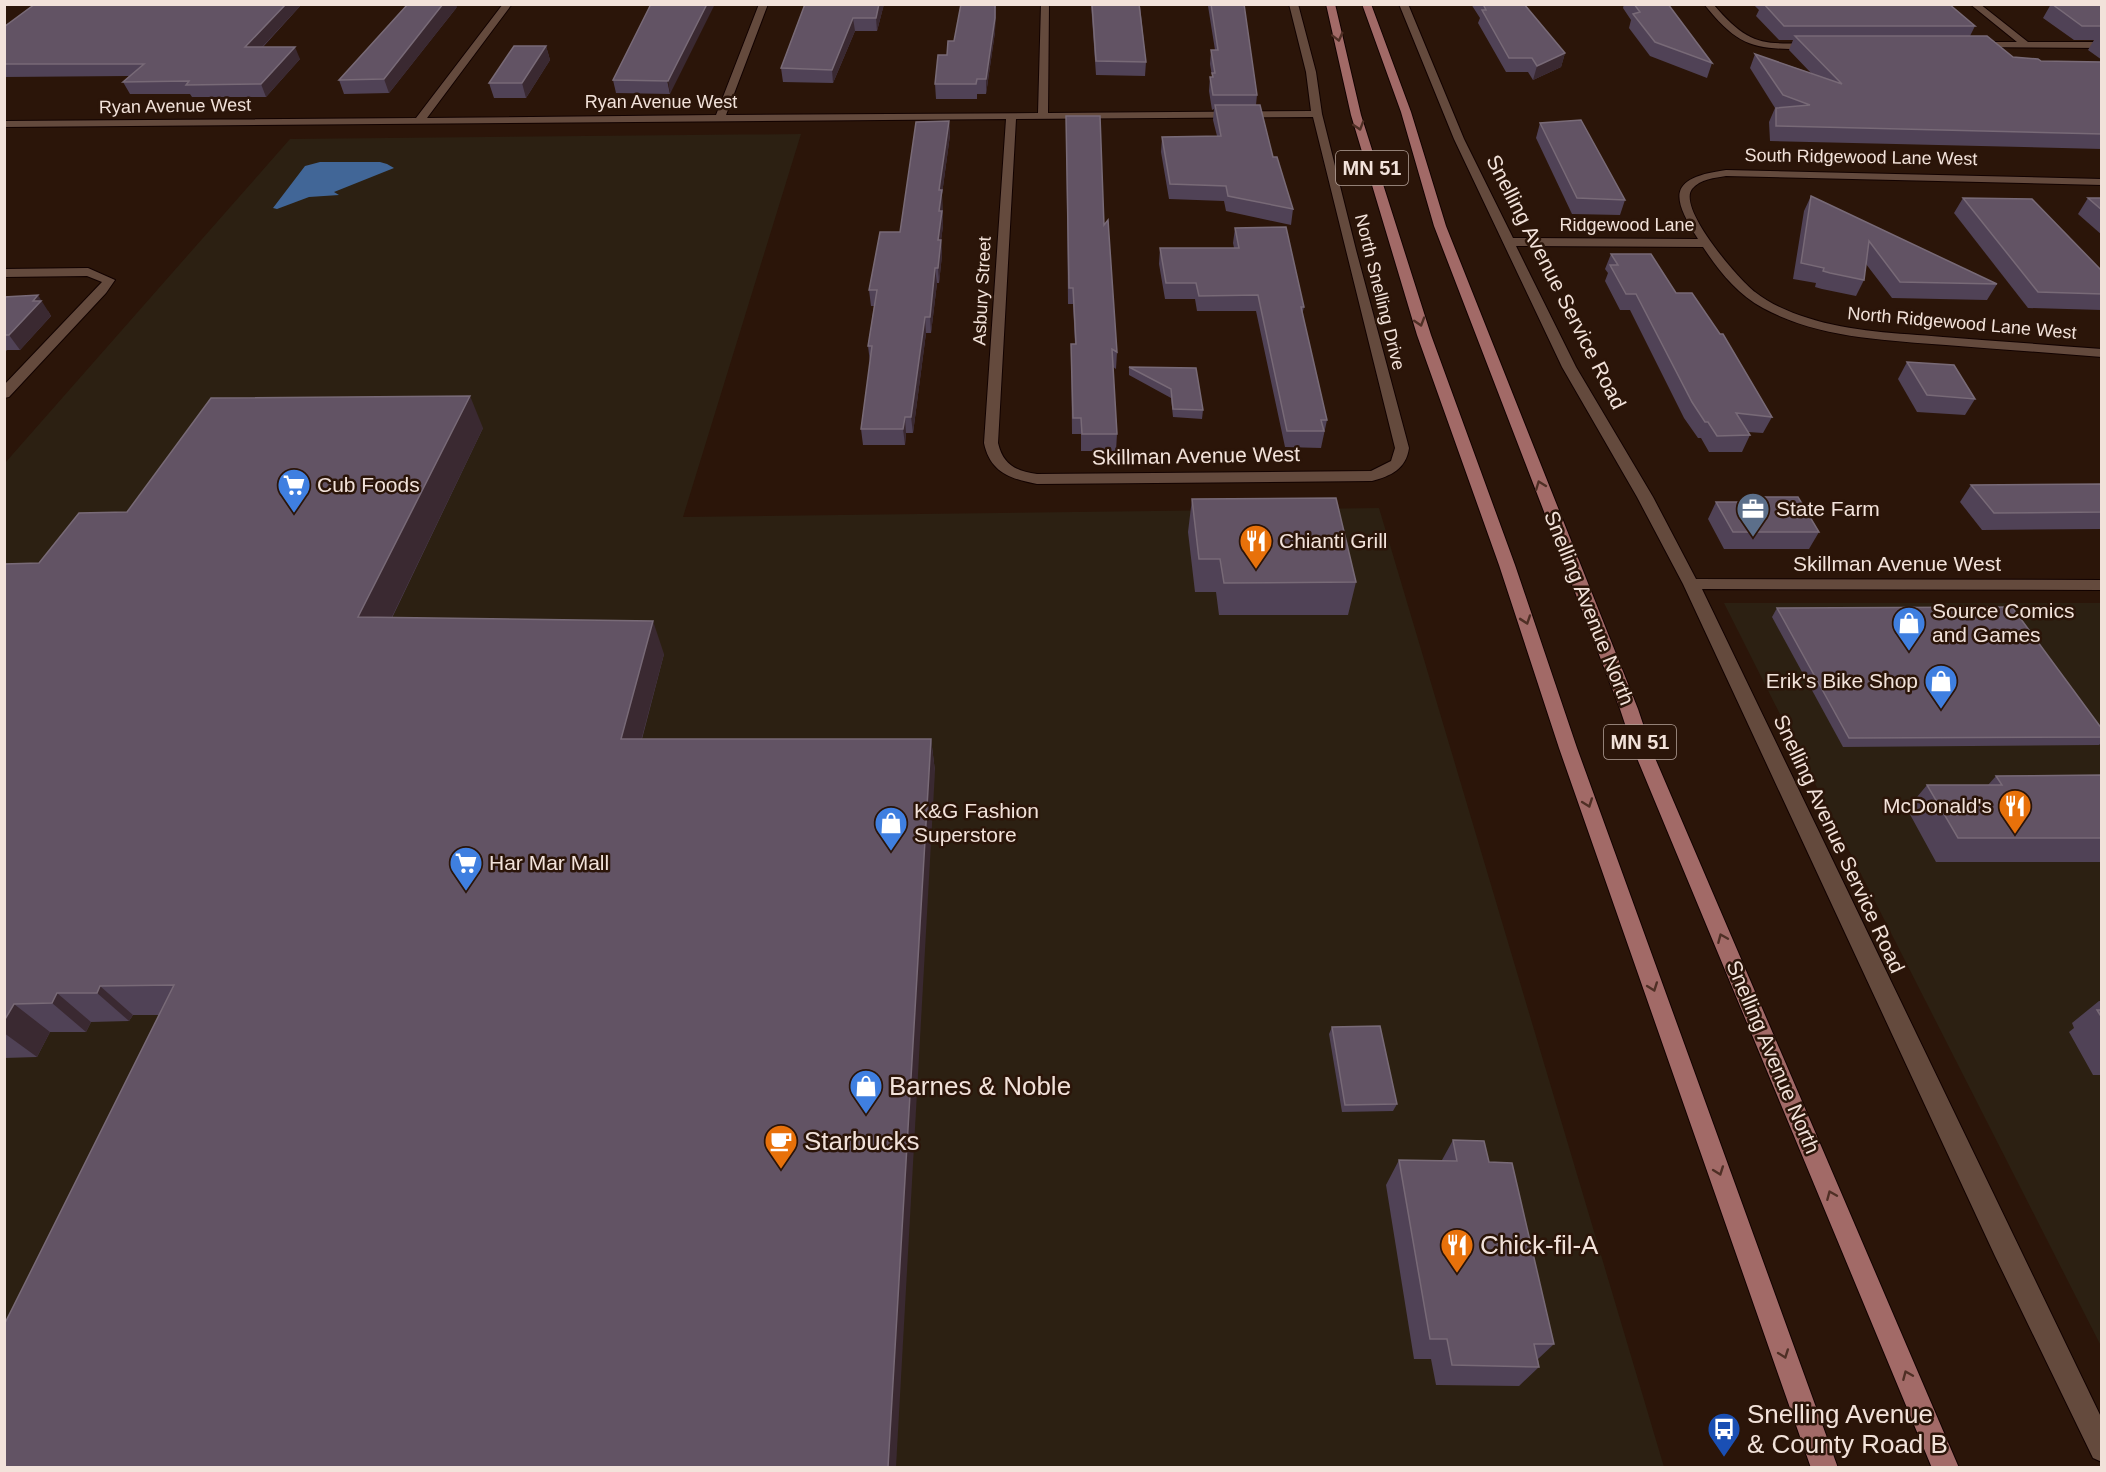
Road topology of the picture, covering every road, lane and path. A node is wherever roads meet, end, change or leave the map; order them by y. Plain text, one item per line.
1 (508, 4) edge
2 (764, 4) edge
3 (1045, 4) edge
4 (1293, 4) edge
5 (1330, 4) edge
6 (1366, 4) edge
7 (1403, 4) edge
8 (1708, 4) edge
9 (1974, 4) edge
10 (1968, 45) edge
11 (2026, 45) junction
12 (2102, 45) edge
13 (1829, 46) edge
14 (1317, 114) junction
15 (1011, 116) junction
16 (1043, 116) junction
17 (720, 118) junction
18 (420, 120) junction
19 (4, 124) edge
20 (2102, 182) edge
21 (1510, 242) junction
22 (1708, 243) junction
23 (4, 273) edge
24 (2102, 353) edge
25 (4, 394) edge
26 (999, 465) joint
27 (1396, 466) joint
28 (1691, 584) junction
29 (2102, 585) edge
30 (2102, 1449) edge
31 (1825, 1467) edge
32 (1946, 1467) edge

1 - 18 street
2 - 17 street
3 - 16 street
4 - 14 street, North Snelling Drive
5 -> 31 main road, MN 51
32 -> 6 main road, Snelling Avenue North / MN 51
7 - 21 street, Snelling Avenue Service Road
8 - 13 street
9 - 11 street
10 - 11 street
11 - 12 street
14 - 16 street, Ryan Avenue West
14 - 27 street, North Snelling Drive
15 - 16 street, Ryan Avenue West
15 - 17 street, Ryan Avenue West
15 - 26 street, Asbury Street
17 - 18 street, Ryan Avenue West
18 - 19 street, Ryan Avenue West
20 - 22 street, South Ridgewood Lane West
21 - 22 street, Ridgewood Lane
21 - 28 street, Snelling Avenue Service Road
22 - 24 street, North Ridgewood Lane West
23 - 25 street
26 - 27 street, Skillman Avenue West
28 - 29 street, Skillman Avenue West
28 - 30 street, Snelling Avenue Service Road

